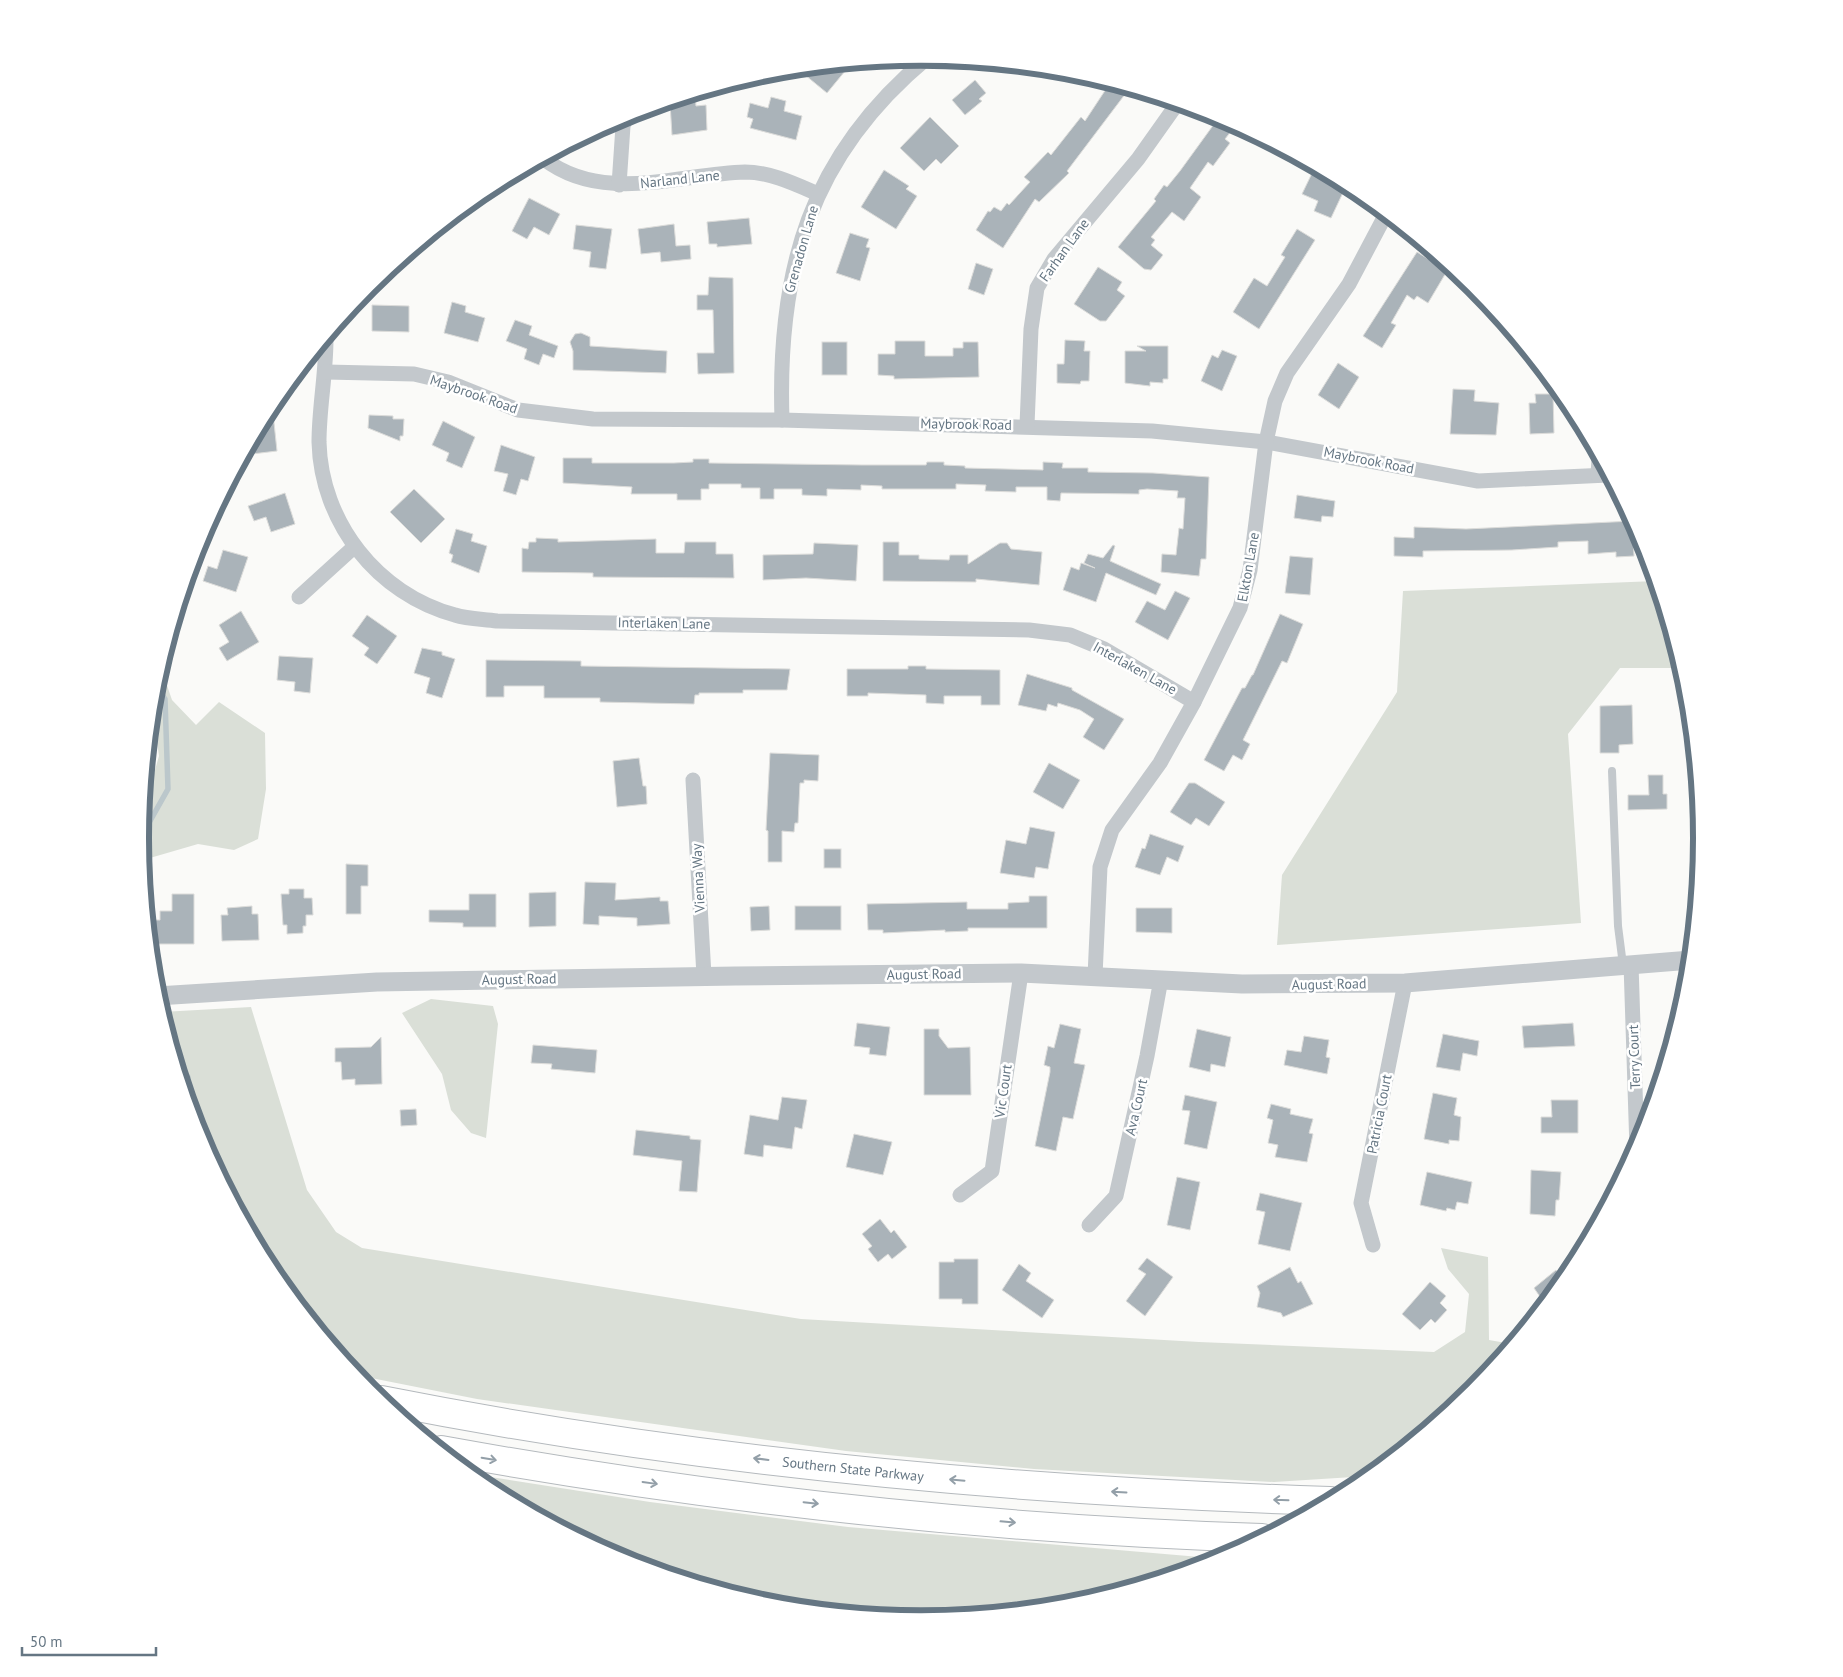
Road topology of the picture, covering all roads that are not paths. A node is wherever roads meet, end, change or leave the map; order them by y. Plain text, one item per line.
1 (918, 66) edge
2 (1174, 108) edge
3 (623, 126) edge
4 (550, 162) edge
5 (619, 185) junction
6 (818, 194) junction
7 (1383, 219) edge
8 (326, 347) edge
9 (326, 372) junction
10 (782, 420) junction
11 (1027, 425) junction
12 (1266, 442) junction
13 (1603, 475) edge
14 (354, 547) junction
15 (299, 597) dead end
16 (1194, 702) junction
17 (1612, 771) dead end
18 (693, 780) dead end
19 (1684, 961) edge
20 (1627, 965) junction
21 (1021, 973) junction
22 (704, 976) junction
23 (1095, 976) junction
24 (1162, 979) junction
25 (1405, 983) junction
26 (166, 995) edge
27 (1636, 1131) edge
28 (960, 1195) dead end
29 (1089, 1225) dead end
30 (1373, 1245) dead end
31 (394, 1402) edge
32 (452, 1452) edge
33 (1319, 1501) edge
34 (1249, 1537) edge

1 - 6 street, Grenadon Lane
2 - 11 street, Farhan Lane
3 - 5 street
4 - 5 street, Narland Lane
5 - 6 street, Narland Lane
6 - 10 street, Grenadon Lane
7 - 12 street, Elkton Lane
8 - 9 street, Interlaken Lane
9 - 10 street, Maybrook Road
9 - 14 street, Interlaken Lane
10 - 11 street, Maybrook Road
11 - 12 street, Maybrook Road
12 - 13 street, Maybrook Road
12 - 16 street, Elkton Lane
14 - 15 street
14 - 16 street, Interlaken Lane
16 - 23 street, Elkton Lane
17 - 20 lane
18 - 22 street, Vienna Way
19 - 20 street, August Road
20 - 25 street, August Road
20 - 27 street, Terry Court
21 - 22 street, August Road
21 - 23 street, August Road
21 - 28 street, Vic Court
22 - 26 street, August Road
23 - 24 street, August Road
24 - 25 street, August Road
24 - 29 street, Ava Court
25 - 30 street, Patricia Court
33 -> 31 highway, Southern State Parkway
32 -> 34 highway

